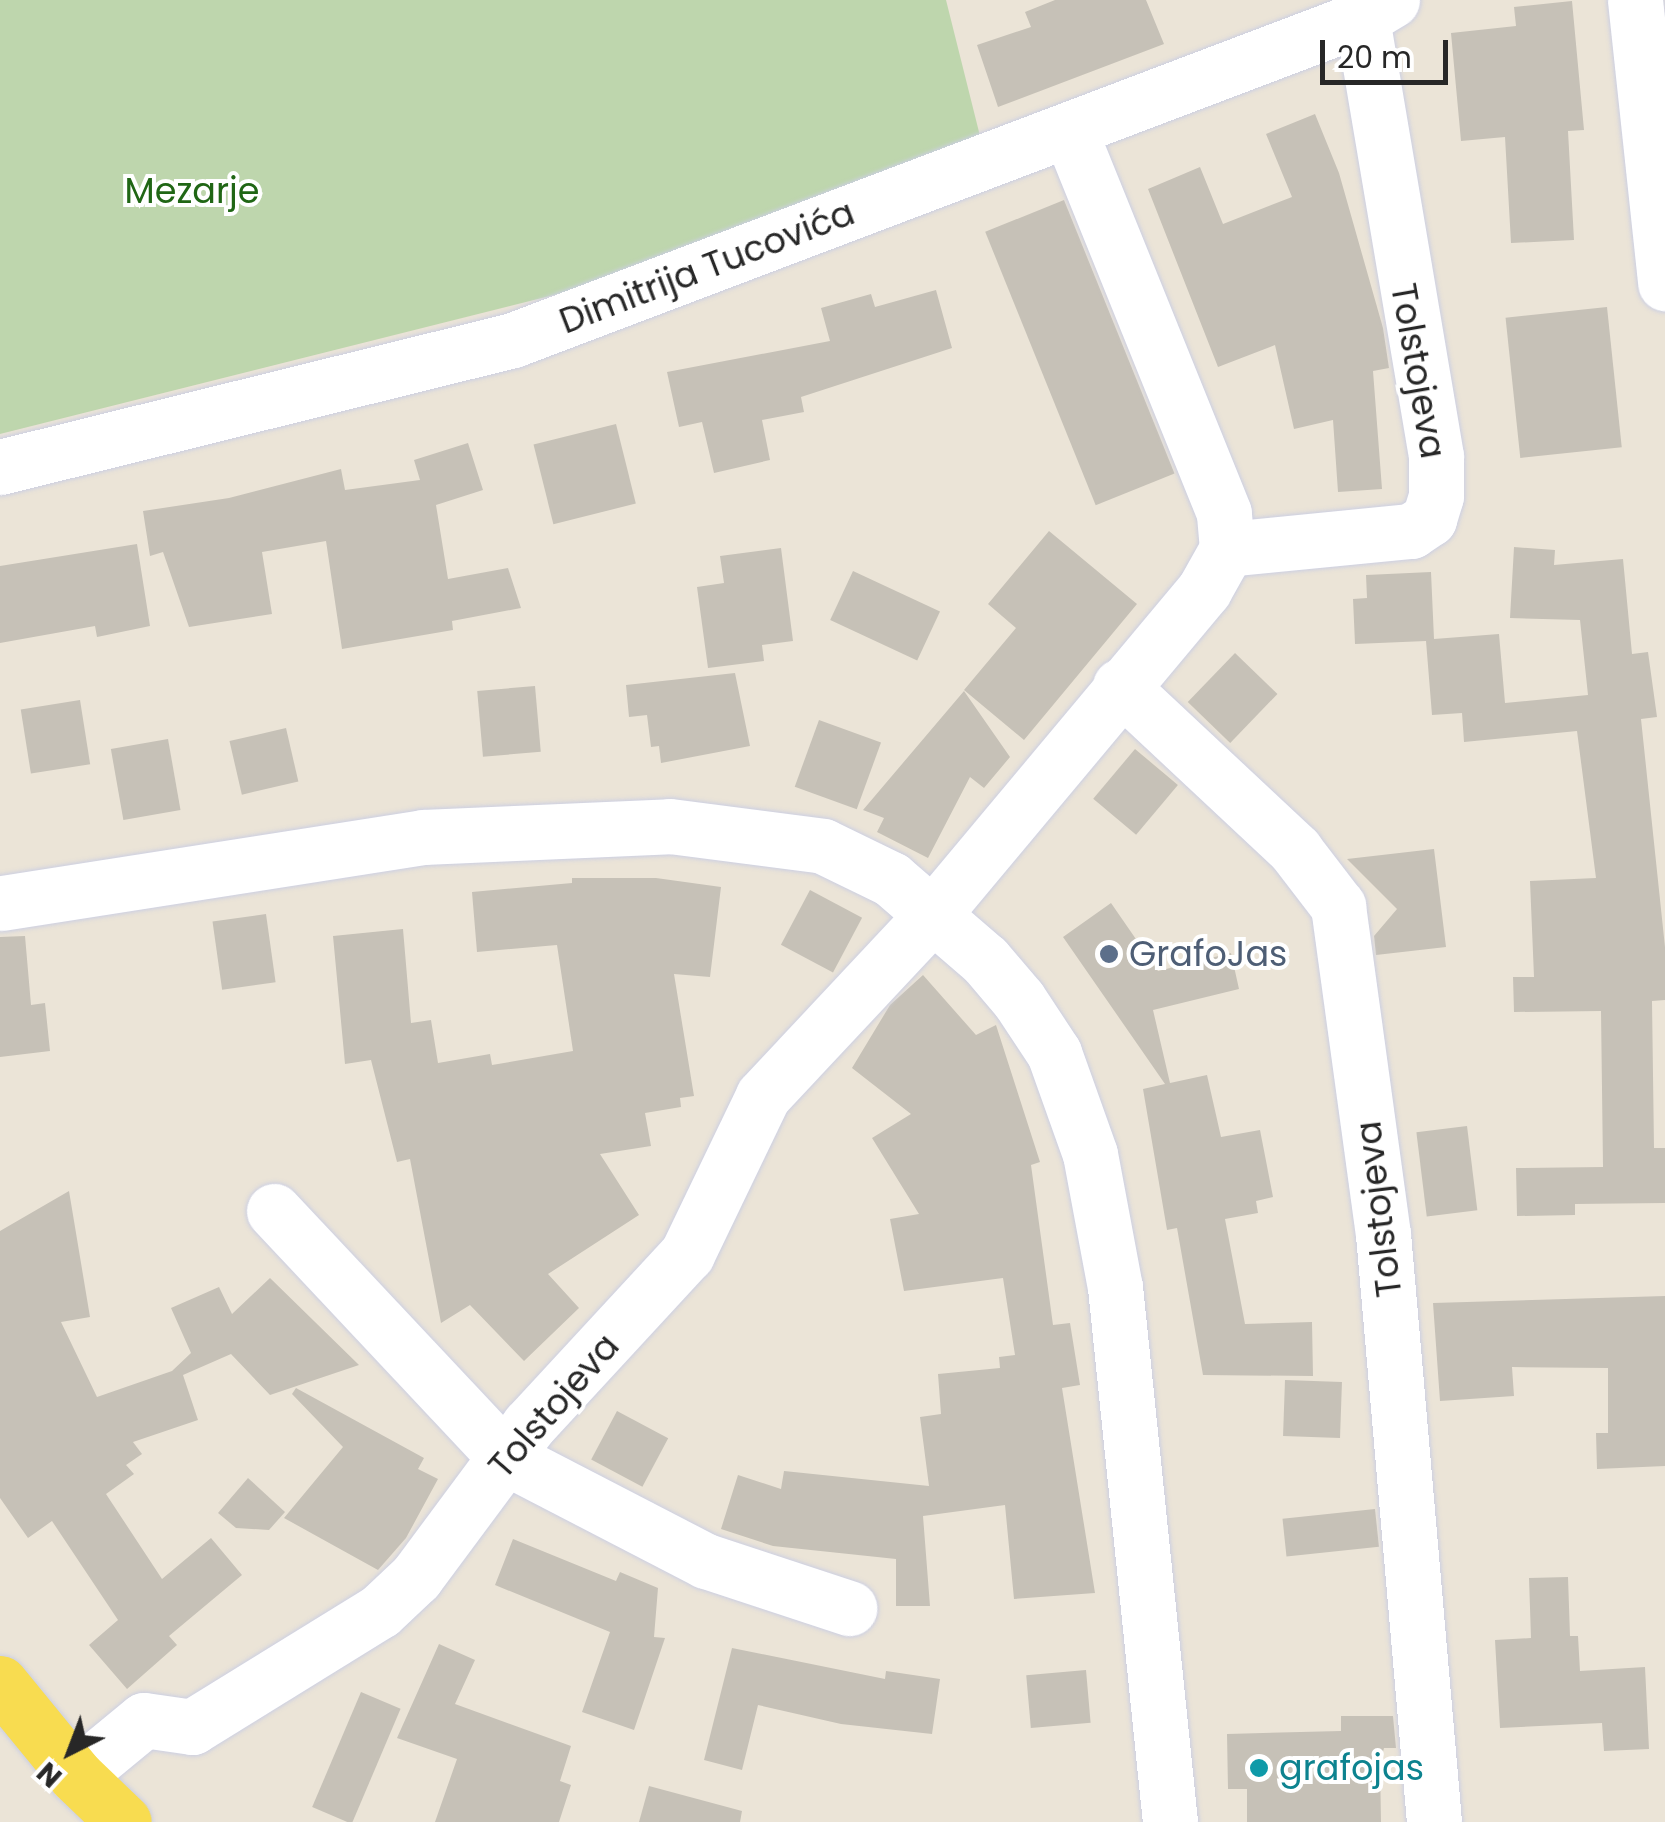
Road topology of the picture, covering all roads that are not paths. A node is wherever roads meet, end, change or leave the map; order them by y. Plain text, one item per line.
1 (1635, 0) edge
2 (1377, 9) edge
3 (1070, 131) junction
4 (1665, 283) edge
5 (0, 467) edge
6 (1227, 549) junction
7 (1120, 686) junction
8 (2, 904) edge
9 (934, 914) junction
10 (274, 1211) dead end
11 (505, 1457) junction
12 (849, 1608) dead end
13 (0, 1683) edge
14 (76, 1776) junction
15 (124, 1822) edge
16 (1170, 1822) edge
17 (1434, 1822) edge

1 - 4 street
2 - 3 street, Dimitrija Tucovića
2 - 6 street, Tolstojeva
3 - 5 street, Dimitrija Tucovića
3 - 6 street
6 - 7 street, Tolstojeva
7 - 9 street, Tolstojeva
7 - 17 street, Tolstojeva
8 - 9 street
9 - 11 street, Tolstojeva
9 - 16 street
10 - 11 street
11 - 12 street
11 - 14 street, Tolstojeva
13 - 14 main road
14 - 15 main road

